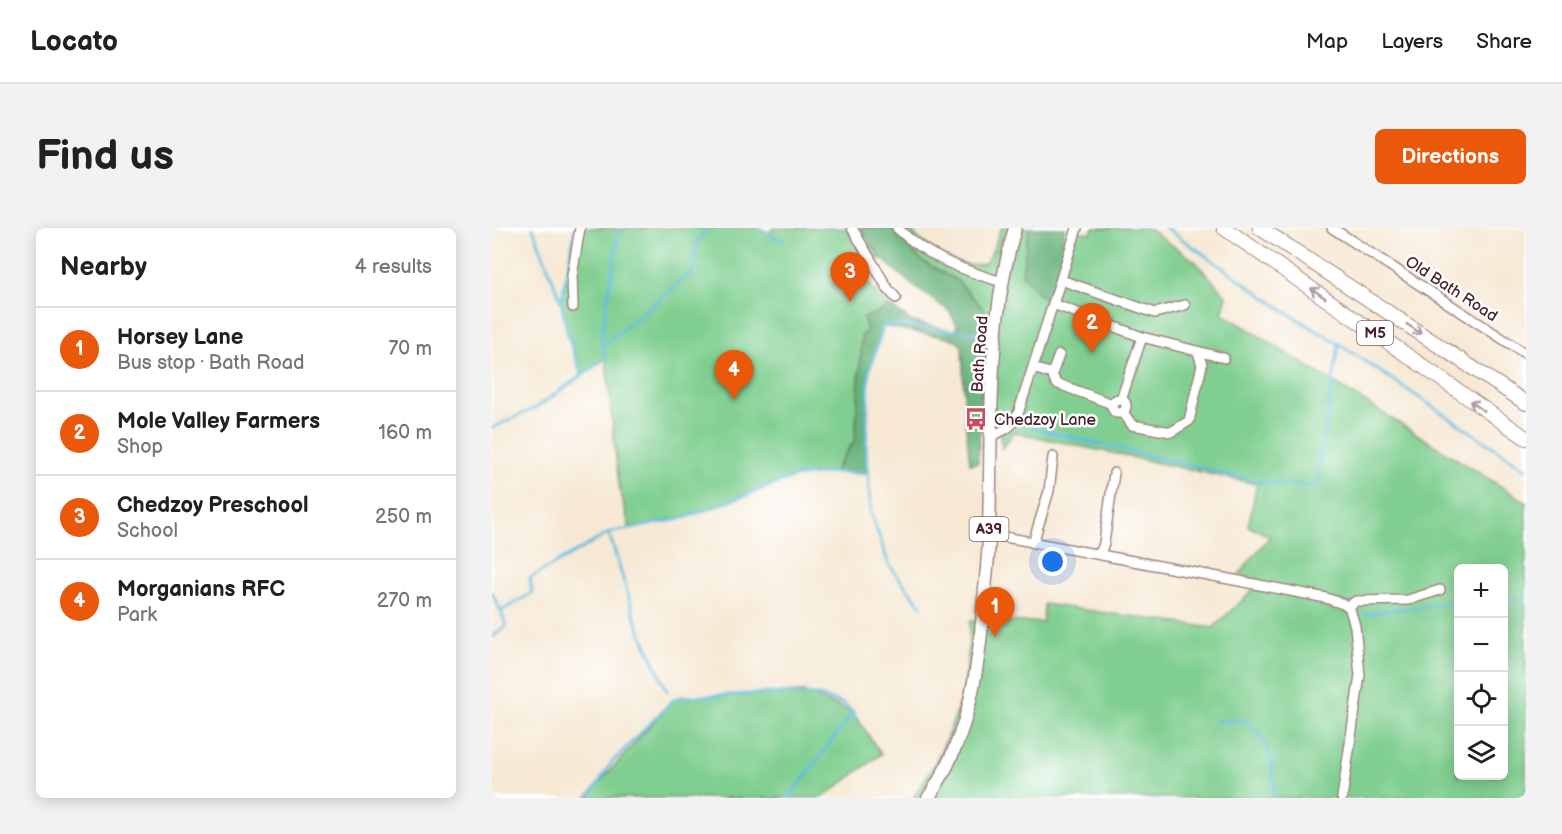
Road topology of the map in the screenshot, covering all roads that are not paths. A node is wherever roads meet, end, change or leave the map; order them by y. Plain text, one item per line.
1 (580, 228) edge
2 (852, 228) edge
3 (897, 228) edge
4 (1015, 228) edge
5 (1224, 228) edge
6 (1260, 228) edge
7 (1332, 228) edge
8 (1076, 230) edge
9 (1061, 280) junction
10 (1002, 282) junction
11 (896, 298) dead end
12 (1053, 304) junction
13 (1185, 305) dead end
14 (573, 307) dead end
15 (1142, 337) junction
16 (1198, 352) junction
17 (1526, 354) edge
18 (1059, 355) dead end
19 (1224, 358) dead end
20 (1033, 368) junction
21 (1052, 374) junction
22 (1117, 402) junction
23 (1526, 403) edge
24 (990, 436) junction
25 (1526, 438) edge
26 (1053, 457) dead end
27 (1114, 473) dead end
28 (989, 534) junction
29 (1033, 543) junction
30 (1100, 554) junction
31 (1440, 590) dead end
32 (1349, 606) junction
33 (928, 798) edge
34 (1342, 798) edge

1 - 14 street
2 - 11 street
3 - 10 street
4 - 10 main road, Bath Road / A39
25 -> 5 highway, M5
6 -> 23 highway, M5
7 - 17 street, Old Bath Road
8 - 9 street
9 - 12 street
9 - 13 street
10 - 24 main road, Bath Road / A39
12 - 15 street
12 - 20 street
15 - 16 street
15 - 22 street
16 - 19 street
16 - 22 street
18 - 21 street
20 - 21 street
20 - 24 street
21 - 22 street
24 - 28 main road, Bath Road / A39
26 - 29 street
27 - 30 street
28 - 29 street
28 - 33 main road, Bath Road / A39
29 - 30 street
30 - 32 street
31 - 32 street
32 - 34 street

